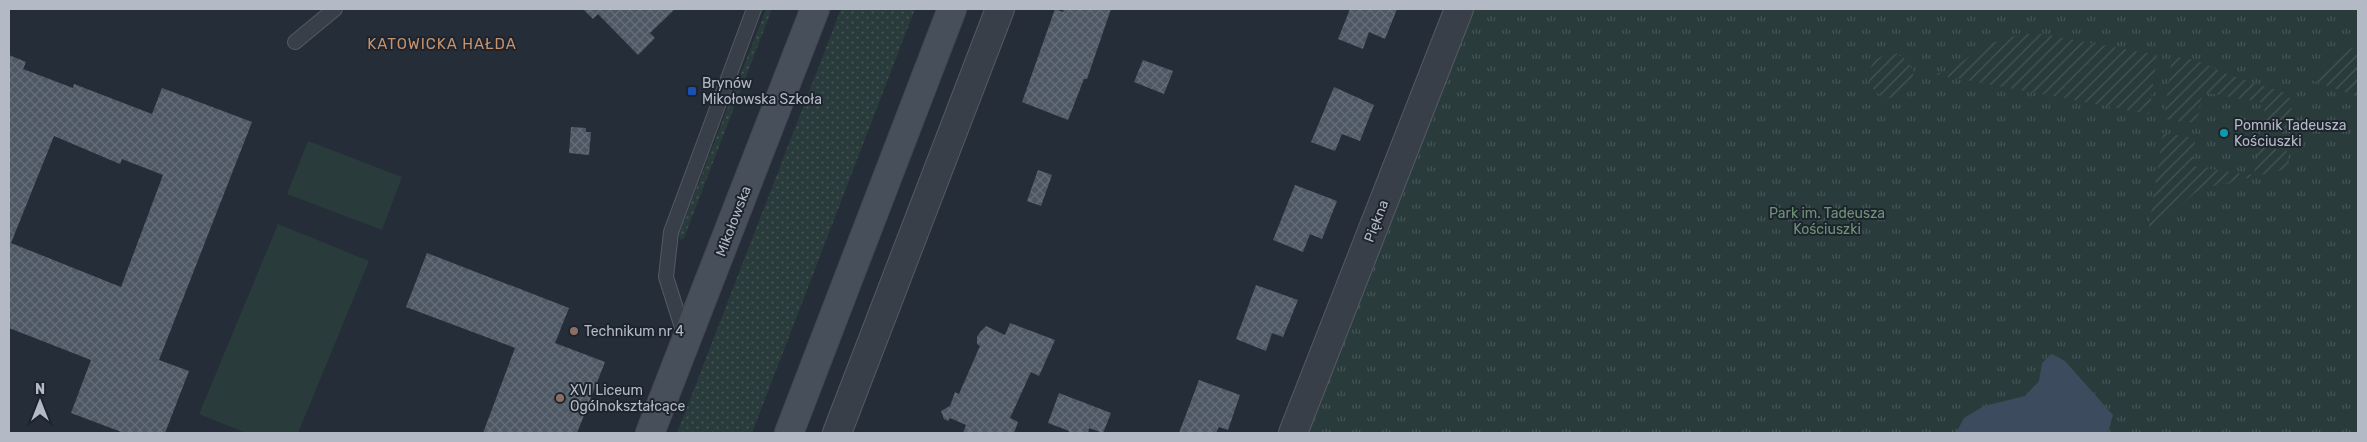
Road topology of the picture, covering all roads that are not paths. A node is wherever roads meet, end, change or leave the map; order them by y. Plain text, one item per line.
1 (335, 9) edge
2 (754, 9) edge
3 (815, 9) edge
4 (952, 9) edge
5 (1000, 9) edge
6 (1459, 9) edge
7 (296, 42) dead end
8 (686, 341) junction
9 (650, 433) edge
10 (789, 433) edge
11 (837, 433) edge
12 (1293, 433) edge

1 - 7 lane
2 - 8 lane
3 - 8 main road, Mikołowska
4 - 10 main road
5 - 11 street
6 - 12 street, Piękna
8 - 9 main road, Mikołowska

